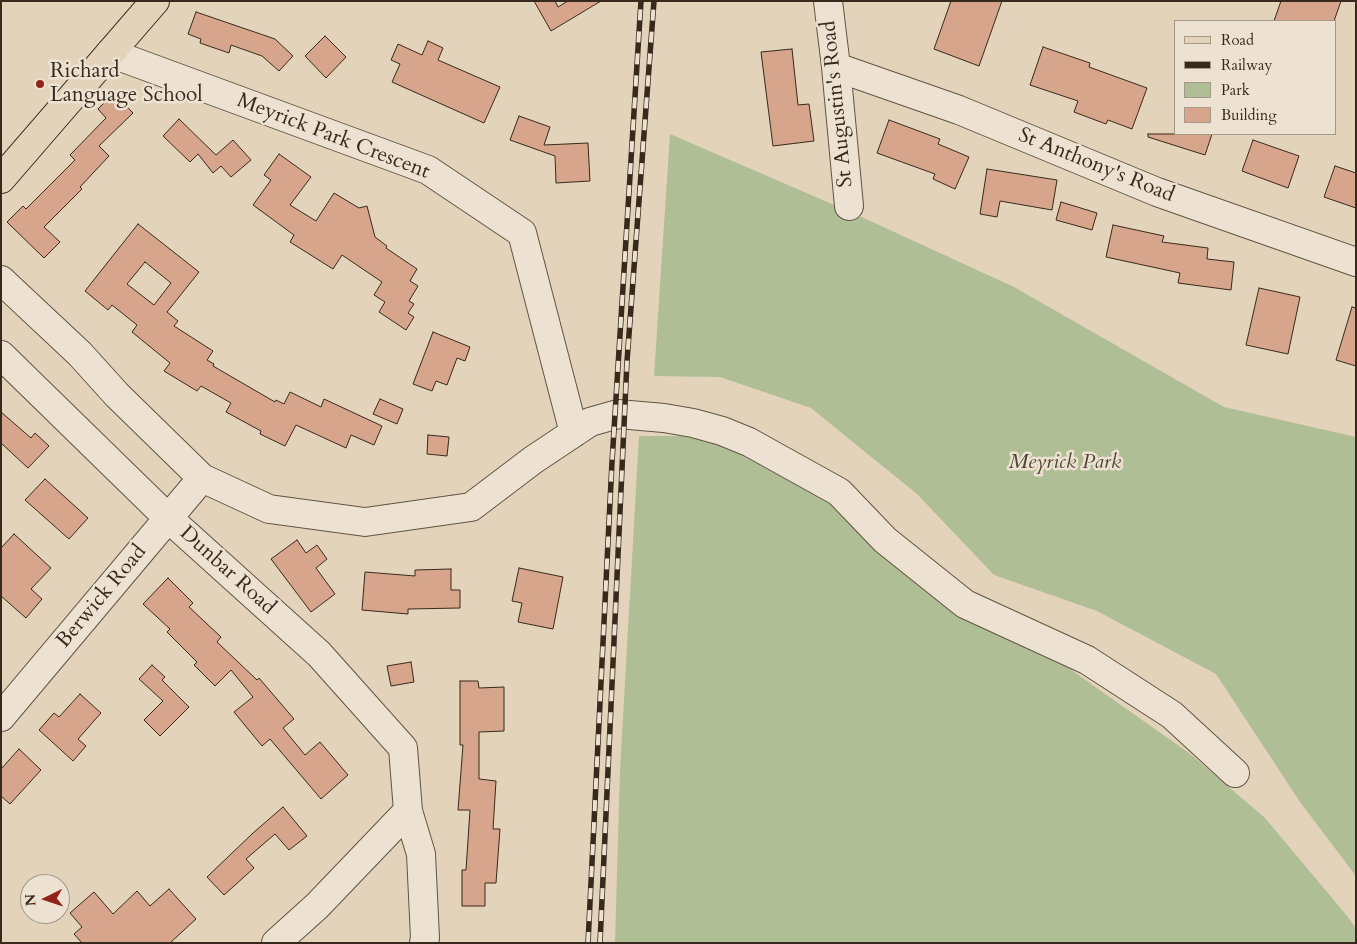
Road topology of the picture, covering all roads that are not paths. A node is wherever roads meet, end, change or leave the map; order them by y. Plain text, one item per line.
1 (155, 1) edge
2 (828, 1) edge
3 (110, 53) junction
4 (836, 67) junction
5 (2, 176) edge
6 (848, 206) dead end
7 (1356, 262) edge
8 (1, 280) edge
9 (1, 355) edge
10 (574, 434) junction
11 (202, 478) junction
12 (167, 517) junction
13 (1, 717) edge
14 (1235, 773) dead end
15 (408, 811) junction
16 (276, 943) edge
17 (424, 943) edge

1 - 3 main road
2 - 4 street, St Augustin's Road
3 - 5 main road
3 - 10 street, Meyrick Park Crescent
4 - 6 street, St Augustin's Road
4 - 7 street, St Anthony's Road
8 - 11 street
9 - 12 street, Dunbar Road
10 - 11 street
10 - 14 street
11 - 12 street, Berwick Road
12 - 13 street, Berwick Road
12 - 15 street, Dunbar Road
15 - 16 street
15 - 17 street, Dunbar Road

